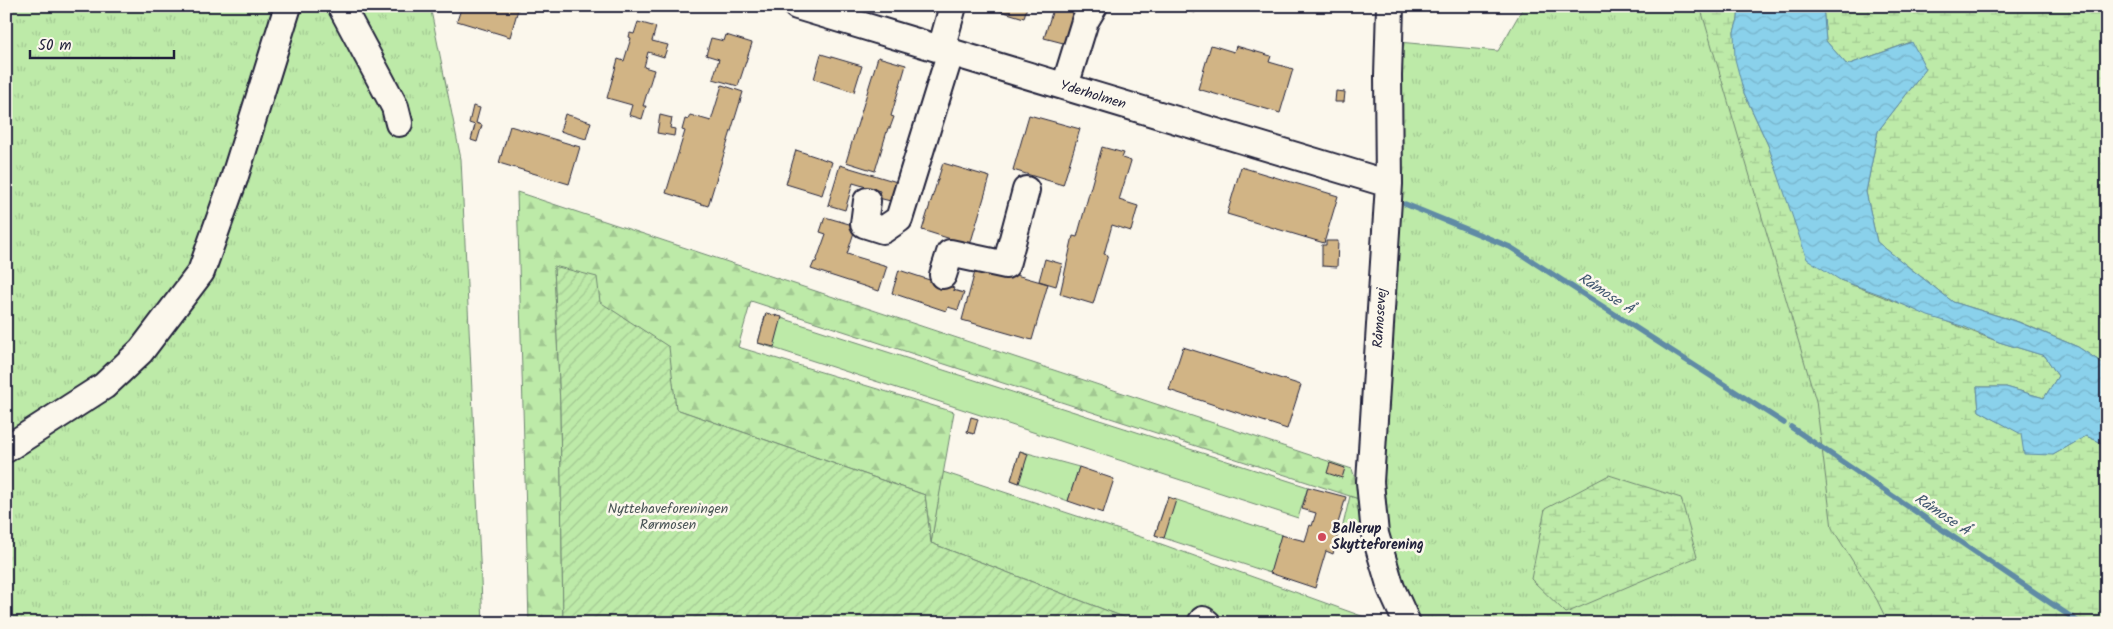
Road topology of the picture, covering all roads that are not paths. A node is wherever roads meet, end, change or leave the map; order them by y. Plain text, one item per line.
1 (288, 6) edge
2 (341, 6) edge
3 (797, 6) edge
4 (953, 6) edge
5 (1094, 6) edge
6 (1390, 6) edge
7 (946, 50) junction
8 (1064, 86) junction
9 (399, 123) dead end
10 (1389, 184) junction
11 (1026, 190) dead end
12 (868, 201) dead end
13 (943, 275) dead end
14 (6, 449) edge
15 (1201, 623) edge
16 (1207, 623) edge
17 (1407, 623) edge

1 - 14 street
2 - 9 street
3 - 7 street, Yderholmen
4 - 7 street
5 - 8 street
6 - 10 street, Råmosevej
7 - 8 street, Yderholmen
7 - 12 street
8 - 10 street, Yderholmen
10 - 17 street, Råmosevej
11 - 13 street
15 - 16 street

